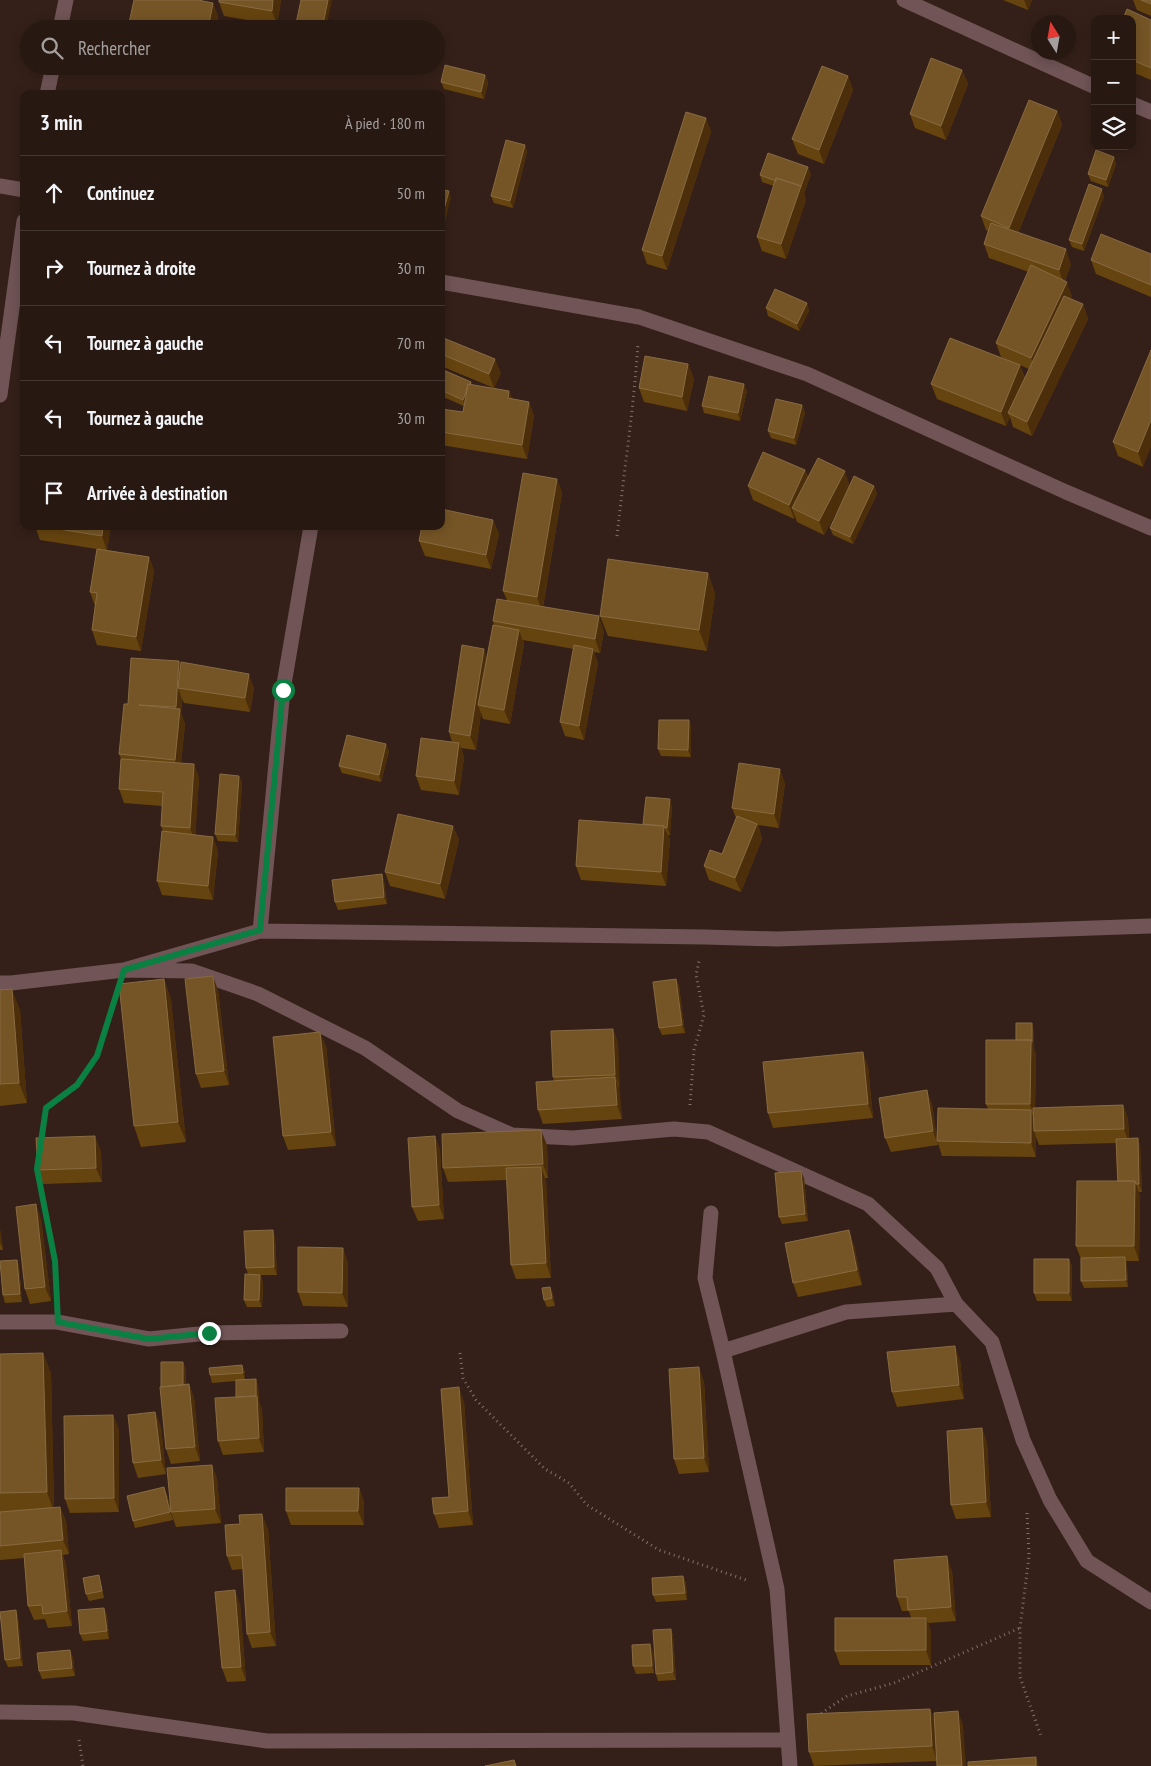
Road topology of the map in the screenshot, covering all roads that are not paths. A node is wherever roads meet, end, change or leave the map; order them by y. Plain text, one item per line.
1 (66, 0) edge
2 (904, 0) edge
3 (62, 20) edge
4 (51, 75) edge
5 (1091, 85) edge
6 (48, 90) edge
7 (1134, 105) edge
8 (1151, 112) edge
9 (0, 186) edge
10 (20, 189) edge
11 (20, 250) edge
12 (445, 283) edge
13 (0, 395) edge
14 (1151, 528) edge
15 (310, 530) edge
16 (1151, 926) edge
17 (260, 930) junction
18 (124, 970) junction
19 (0, 983) edge
20 (711, 1213) dead end
21 (956, 1304) junction
22 (0, 1322) edge
23 (341, 1330) dead end
24 (723, 1351) junction
25 (1151, 1602) edge
26 (0, 1712) edge
27 (788, 1740) junction
28 (790, 1766) edge

1 - 3 street
2 - 5 street
4 - 6 street
7 - 8 street
9 - 10 street
11 - 13 street
12 - 14 street
15 - 17 street
16 - 17 street
17 - 18 street
18 - 19 street
18 - 21 street
20 - 24 street
21 - 24 street
21 - 25 street
22 - 23 street
24 - 27 street
26 - 27 street
27 - 28 street

